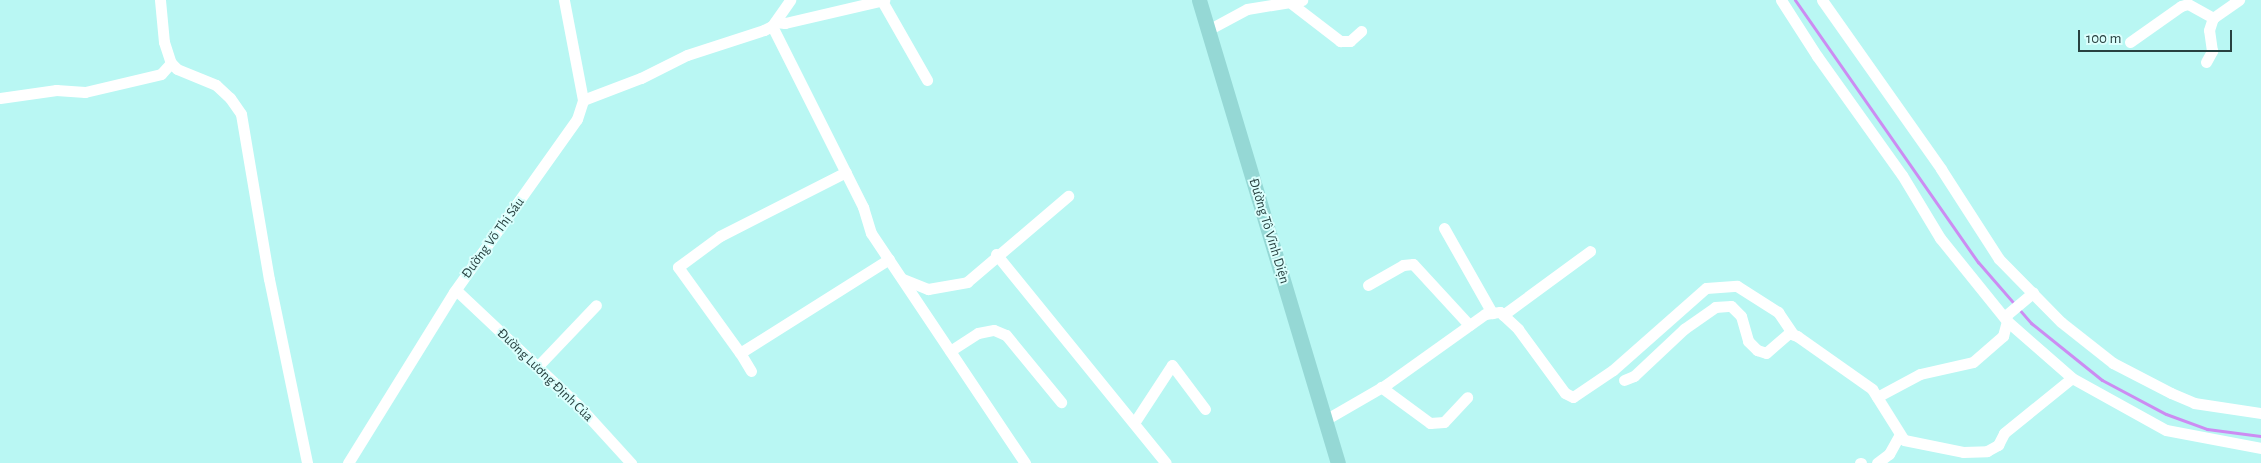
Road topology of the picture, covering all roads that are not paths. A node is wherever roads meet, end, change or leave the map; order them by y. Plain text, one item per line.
1 (160, 0) edge
2 (564, 0) edge
3 (790, 0) edge
4 (883, 0) edge
5 (1199, 0) edge
6 (1781, 0) edge
7 (1822, 0) edge
8 (2239, 0) edge
9 (1297, 2) edge
10 (2213, 18) junction
11 (774, 24) junction
12 (1208, 30) junction
13 (1361, 31) dead end
14 (2130, 42) dead end
15 (2206, 62) dead end
16 (172, 63) junction
17 (927, 80) dead end
18 (0, 98) edge
19 (583, 100) junction
20 (846, 172) junction
21 (1068, 196) dead end
22 (1444, 228) dead end
23 (1590, 251) dead end
24 (996, 254) junction
25 (890, 259) junction
26 (903, 279) junction
27 (1368, 285) dead end
28 (456, 290) junction
29 (2029, 296) junction
30 (596, 305) dead end
31 (1497, 314) junction
32 (2006, 317) junction
33 (1469, 325) junction
34 (1793, 334) junction
35 (950, 351) junction
36 (740, 353) junction
37 (538, 366) junction
38 (751, 371) dead end
39 (2072, 378) junction
40 (1624, 380) dead end
41 (1381, 387) junction
42 (1467, 397) dead end
43 (1877, 397) junction
44 (1061, 402) dead end
45 (1205, 409) dead end
46 (2261, 413) edge
47 (1325, 420) junction
48 (1134, 423) junction
49 (1899, 436) junction
50 (2261, 448) edge
51 (307, 463) edge
52 (348, 463) edge
53 (631, 463) edge
54 (1025, 463) edge
55 (1166, 463) edge
56 (1338, 463) edge
57 (1877, 463) edge

1 - 16 street
2 - 19 street
3 - 11 street
4 - 11 street
4 - 17 street
5 - 12 main road, Đường Tô Vĩnh Diện
6 - 32 street
7 - 29 street
8 - 10 street
9 - 12 street
9 - 13 street
10 - 14 street
10 - 15 street
11 - 19 street
11 - 20 street
12 - 47 main road, Đường Tô Vĩnh Diện
16 - 18 street
16 - 51 street
19 - 28 street, Đường Võ Thị Sáu
20 - 25 street
20 - 36 street
21 - 24 street
22 - 31 street
23 - 31 street
24 - 26 street
24 - 48 street
25 - 26 street
25 - 36 street
26 - 35 street
27 - 33 street
28 - 37 street, Đường Lương Định Của
28 - 52 street, Đường Võ Thị Sáu
29 - 32 street
29 - 46 street
30 - 37 street
31 - 33 street
31 - 34 street
32 - 39 street
32 - 43 street
33 - 41 street
34 - 40 street
34 - 43 street
35 - 44 street
35 - 54 street
36 - 38 street
37 - 53 street, Đường Lương Định Của
39 - 49 street
39 - 50 street
41 - 42 street
41 - 47 street
43 - 49 street
45 - 48 street
47 - 56 main road, Đường Tô Vĩnh Diện
48 - 55 street
49 - 57 street

